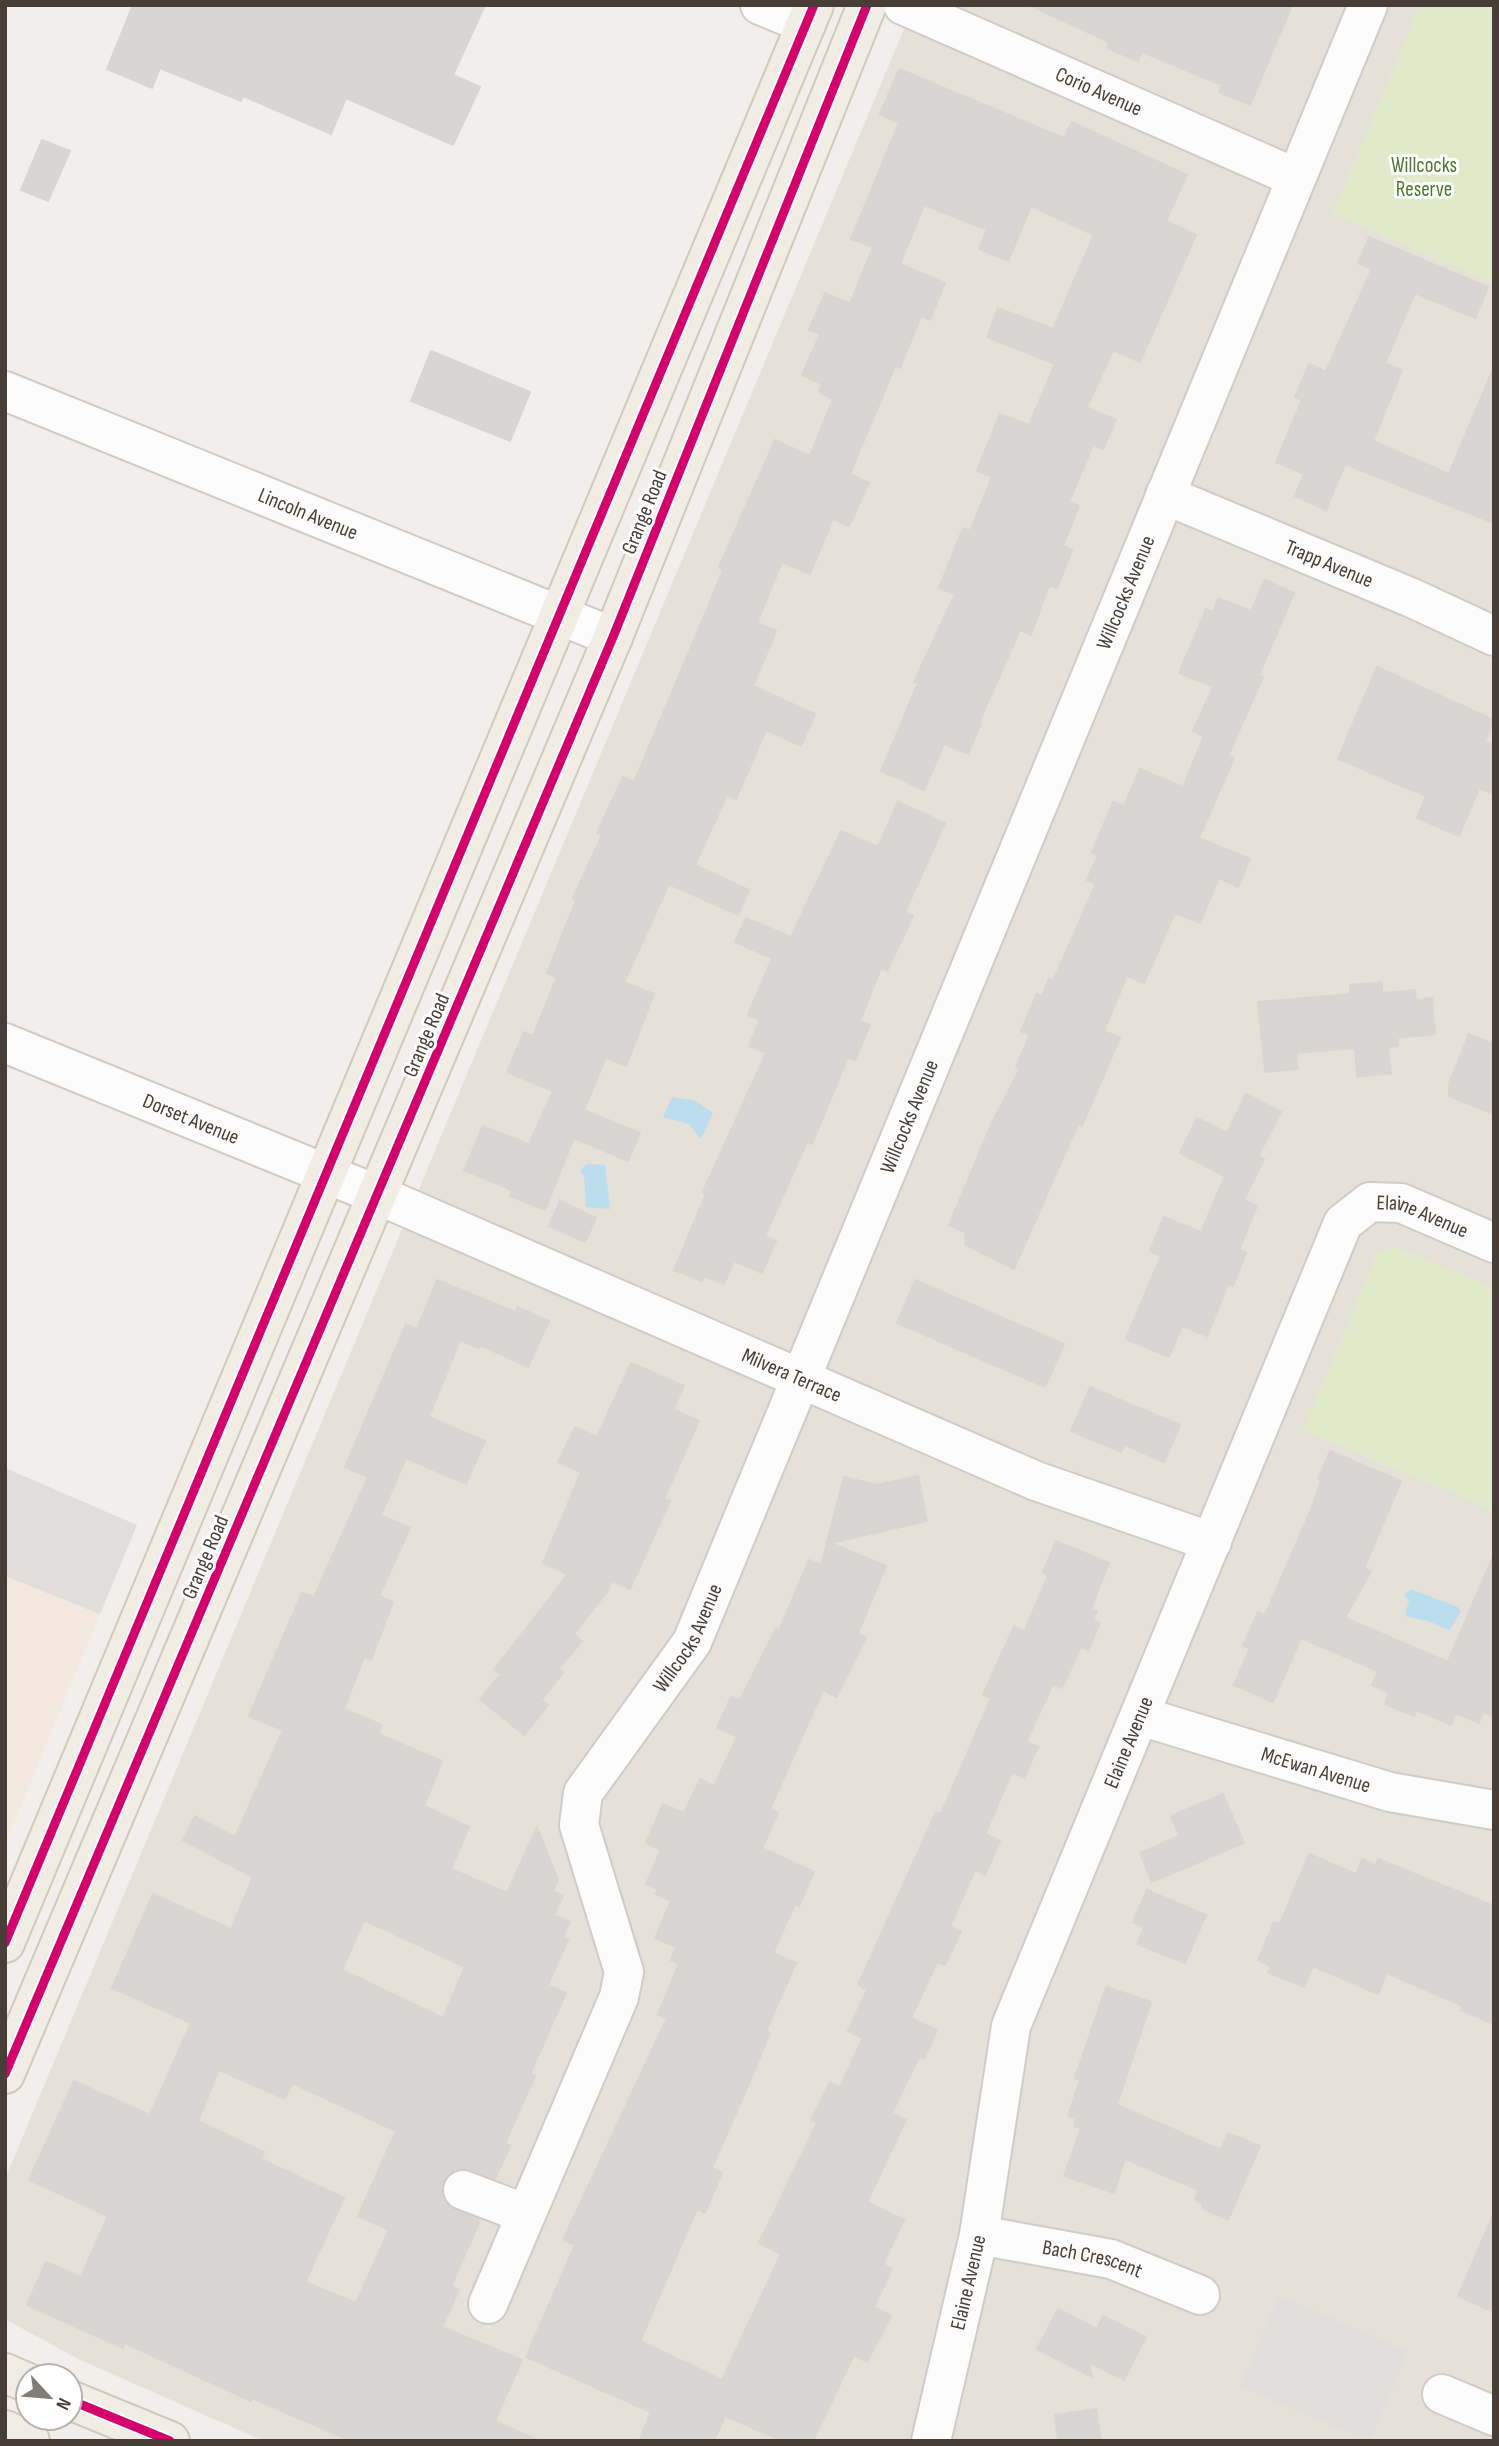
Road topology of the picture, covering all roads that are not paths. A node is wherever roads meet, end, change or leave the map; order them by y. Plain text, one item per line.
1 (760, 5) edge
2 (845, 5) edge
3 (867, 5) edge
4 (903, 5) edge
5 (1368, 5) edge
6 (810, 15) edge
7 (1294, 177) junction
8 (5, 391) edge
9 (1165, 495) junction
10 (559, 614) junction
11 (1494, 636) edge
12 (613, 637) junction
13 (5, 1043) edge
14 (325, 1175) junction
15 (377, 1195) junction
16 (1494, 1243) edge
17 (800, 1377) junction
18 (1212, 1542) junction
19 (1140, 1716) junction
20 (1494, 1810) edge
21 (5, 1943) edge
22 (5, 2074) edge
23 (463, 2190) dead end
24 (526, 2214) junction
25 (979, 2235) junction
26 (1200, 2295) dead end
27 (488, 2304) dead end
28 (1442, 2393) dead end
29 (84, 2406) edge
30 (1494, 2416) edge
31 (5, 2430) edge
32 (30, 2441) edge
33 (170, 2441) edge
34 (931, 2441) edge

1 - 6 street
2 - 6 main road
3 - 12 main road, Grange Road
4 - 7 street, Corio Avenue
5 - 7 street, Willcocks Avenue
6 - 10 main road, Grange Road
7 - 9 street, Willcocks Avenue
8 - 10 street, Lincoln Avenue
9 - 11 street, Trapp Avenue
9 - 17 street, Willcocks Avenue
10 - 12 street, Lincoln Avenue
10 - 14 main road, Grange Road
12 - 15 main road, Grange Road
13 - 14 street, Dorset Avenue
14 - 15 street, Dorset Avenue
14 - 21 main road, Grange Road
15 - 17 street, Milvera Terrace
15 - 22 main road, Grange Road
16 - 18 street, Elaine Avenue
17 - 18 street, Milvera Terrace
17 - 24 street, Willcocks Avenue
18 - 19 street, Elaine Avenue
19 - 20 street, McEwan Avenue
19 - 25 street, Elaine Avenue
23 - 24 street
24 - 27 street, Willcocks Avenue
25 - 26 street, Bach Crescent
25 - 34 street, Elaine Avenue
28 - 30 street
29 - 33 main road
31 - 32 main road

